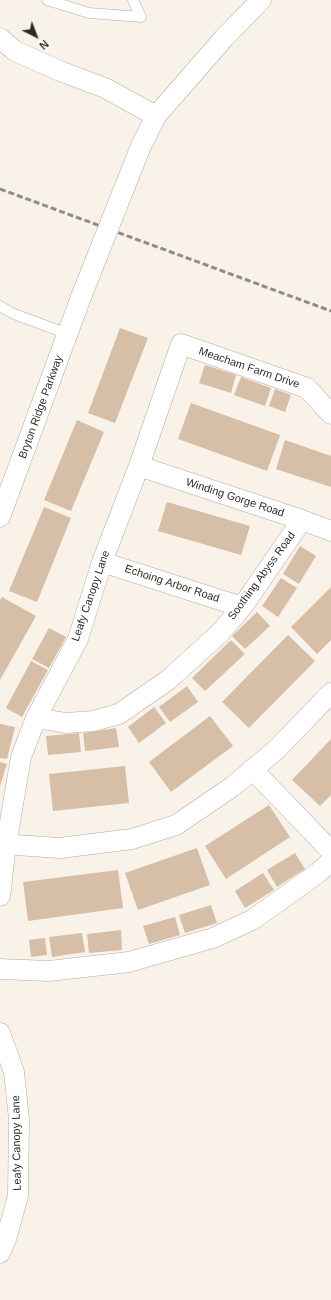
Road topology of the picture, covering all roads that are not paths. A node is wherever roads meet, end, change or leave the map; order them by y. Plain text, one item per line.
1 (47, 0) edge
2 (133, 0) edge
3 (261, 0) edge
4 (0, 38) edge
5 (156, 116) junction
6 (0, 306) edge
7 (68, 334) junction
8 (181, 344) joint
9 (331, 414) edge
10 (139, 466) junction
11 (0, 517) edge
12 (302, 520) junction
13 (331, 531) edge
14 (102, 562) junction
15 (242, 607) junction
16 (331, 692) edge
17 (36, 718) junction
18 (252, 769) junction
19 (3, 844) edge
20 (331, 851) edge
21 (331, 861) edge
22 (0, 896) edge
23 (0, 969) edge
24 (0, 1033) edge
25 (0, 1253) edge

1 - 2 lane
3 - 5 street, Bryton Ridge Parkway
4 - 5 street
5 - 7 street, Bryton Ridge Parkway, bridge
6 - 7 lane
7 - 11 street, Bryton Ridge Parkway
8 - 9 street, Meacham Farm Drive
8 - 10 street, Leafy Canopy Lane
10 - 12 street, Winding Gorge Road
10 - 14 street, Leafy Canopy Lane
12 - 13 street, Winding Gorge Road
12 - 15 street, Soothing Abyss Road
14 - 15 street, Echoing Arbor Road
14 - 17 street, Leafy Canopy Lane
15 - 17 street, Soothing Abyss Road
16 - 18 street
17 - 19 street, Leafy Canopy Lane
18 - 19 street
18 - 20 street
19 - 22 street, Leafy Canopy Lane
21 - 23 street
24 - 25 street, Leafy Canopy Lane

